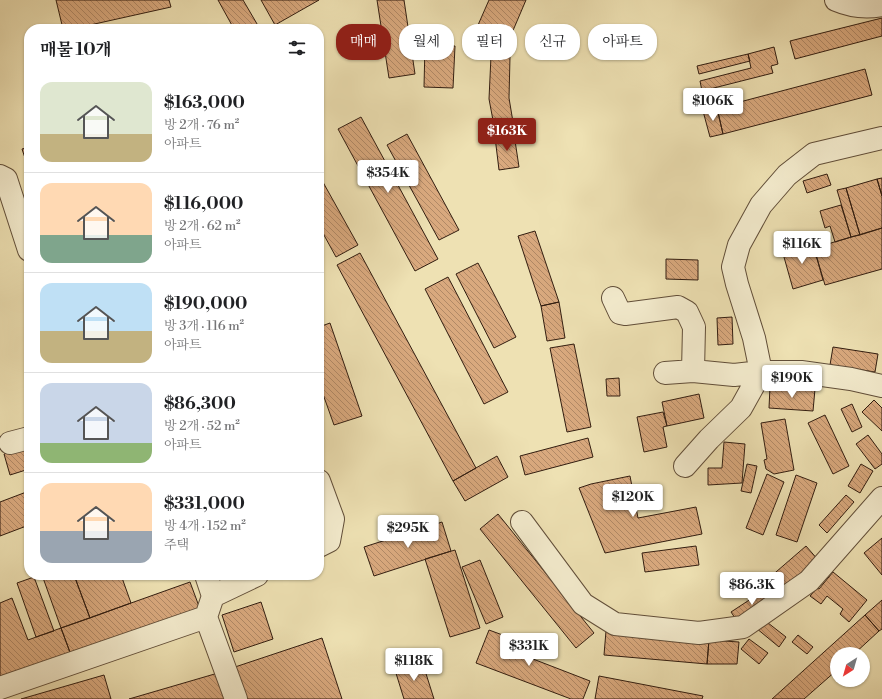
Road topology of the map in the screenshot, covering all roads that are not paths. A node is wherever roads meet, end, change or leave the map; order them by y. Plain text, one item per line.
1 (836, 0) edge
2 (882, 5) edge
3 (882, 138) edge
4 (0, 176) edge
5 (24, 223) edge
6 (613, 298) dead end
7 (693, 372) junction
8 (761, 372) junction
9 (665, 373) dead end
10 (882, 386) edge
11 (685, 466) dead end
12 (324, 495) edge
13 (882, 498) edge
14 (522, 522) dead end
15 (324, 544) edge
16 (208, 580) edge
17 (247, 580) edge
18 (213, 596) junction
19 (206, 617) junction
20 (0, 688) edge
21 (236, 699) edge

1 - 2 street
3 - 8 street
4 - 5 street
6 - 7 street
7 - 8 street
7 - 9 street
8 - 10 street
8 - 11 street
12 - 15 street
13 - 14 street
16 - 18 street
17 - 18 street
18 - 19 street
19 - 20 street
19 - 21 street

